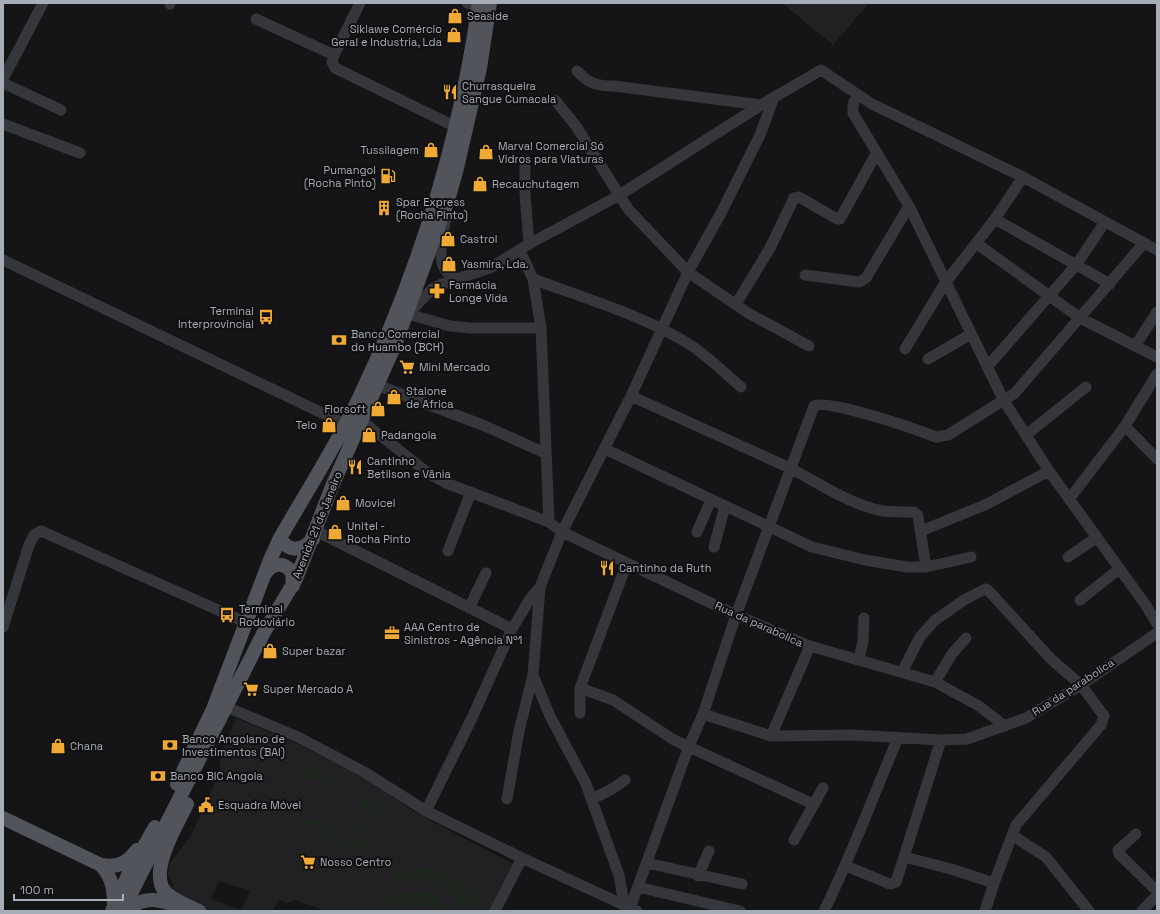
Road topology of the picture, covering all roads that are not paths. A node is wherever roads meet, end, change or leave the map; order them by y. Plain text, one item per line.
1 (43, 3) edge
2 (360, 3) edge
3 (479, 3) edge
4 (256, 19) dead end
5 (334, 55) junction
6 (577, 71) dead end
7 (3, 79) edge
8 (3, 83) edge
9 (858, 96) junction
10 (774, 98) junction
11 (555, 100) dead end
12 (761, 104) junction
13 (61, 110) dead end
14 (3, 124) edge
15 (456, 127) junction
16 (878, 152) junction
17 (80, 153) dead end
18 (525, 167) dead end
19 (1023, 177) junction
20 (618, 196) junction
21 (448, 200) junction
22 (908, 206) junction
23 (995, 218) junction
24 (1105, 222) junction
25 (976, 243) junction
26 (1144, 243) junction
27 (530, 244) junction
28 (1157, 250) edge
29 (520, 251) junction
30 (3, 260) edge
31 (1077, 264) junction
32 (688, 272) junction
33 (804, 275) dead end
34 (459, 279) junction
35 (533, 279) junction
36 (945, 283) junction
37 (1110, 284) junction
38 (1050, 296) junction
39 (736, 304) junction
40 (1157, 312) edge
41 (408, 314) junction
42 (1080, 318) junction
43 (541, 328) junction
44 (662, 330) junction
45 (971, 334) junction
46 (809, 346) dead end
47 (1135, 346) junction
48 (905, 349) dead end
49 (1157, 357) edge
50 (928, 359) dead end
51 (987, 367) junction
52 (1157, 374) edge
53 (378, 385) junction
54 (741, 386) dead end
55 (1086, 387) dead end
56 (631, 396) junction
57 (1004, 401) junction
58 (362, 421) junction
59 (345, 424) junction
60 (1125, 426) junction
61 (1026, 435) junction
62 (605, 448) junction
63 (545, 453) junction
64 (1157, 459) edge
65 (792, 468) junction
66 (1049, 471) junction
67 (471, 492) junction
68 (1070, 498) junction
69 (711, 500) junction
70 (725, 506) junction
71 (549, 522) junction
72 (770, 527) junction
73 (921, 531) junction
74 (562, 532) junction
75 (697, 532) dead end
76 (314, 535) junction
77 (280, 538) junction
78 (1096, 538) junction
79 (714, 547) dead end
80 (448, 551) dead end
81 (1068, 556) dead end
82 (971, 557) dead end
83 (627, 563) junction
84 (926, 567) junction
85 (1119, 570) junction
86 (486, 573) dead end
87 (265, 574) junction
88 (293, 586) junction
89 (540, 587) junction
90 (1080, 600) dead end
91 (470, 608) junction
92 (736, 615) junction
93 (864, 618) dead end
94 (247, 623) junction
95 (1157, 624) edge
96 (3, 627) edge
97 (512, 629) junction
98 (1157, 633) edge
99 (966, 638) dead end
100 (810, 646) junction
101 (859, 659) junction
102 (902, 672) junction
103 (533, 675) junction
104 (240, 680) junction
105 (934, 682) junction
106 (1081, 685) junction
107 (580, 688) junction
108 (229, 708) junction
109 (580, 713) dead end
110 (703, 714) junction
111 (1005, 726) junction
112 (771, 736) junction
113 (898, 738) junction
114 (941, 740) junction
115 (689, 746) junction
116 (625, 780) dead end
117 (823, 788) dead end
118 (507, 799) dead end
119 (592, 799) junction
120 (813, 804) junction
121 (426, 810) junction
122 (3, 818) edge
123 (158, 820) junction
124 (1136, 834) dead end
125 (1012, 835) junction
126 (794, 840) dead end
127 (709, 851) dead end
128 (904, 857) junction
129 (522, 858) junction
130 (647, 863) junction
131 (101, 865) junction
132 (846, 866) junction
133 (698, 876) junction
134 (994, 883) junction
135 (742, 884) dead end
136 (638, 887) junction
137 (1157, 891) edge
138 (1157, 895) edge
139 (630, 909) edge
140 (119, 910) edge
141 (186, 911) edge
142 (199, 911) edge
143 (495, 911) edge
144 (740, 911) edge
145 (825, 911) edge
146 (986, 911) edge
147 (1090, 911) edge
148 (1142, 911) edge

1 - 7 street
2 - 5 street
3 - 15 main road, Avenida 21 de Janeiro
3 - 21 main road, Avenida 21 de Janeiro
4 - 5 street
5 - 15 street
6 - 12 street
8 - 13 street
9 - 10 street
9 - 16 street
9 - 19 street
10 - 12 street
10 - 32 street
11 - 20 street
12 - 20 street
14 - 17 street
15 - 59 main road, Avenida 21 de Janeiro
16 - 22 street
16 - 39 street
18 - 27 street
19 - 23 street
19 - 24 street
20 - 27 street
20 - 32 street
21 - 34 street
21 - 41 main road, Avenida 21 de Janeiro
22 - 33 street
22 - 36 street
23 - 25 street
23 - 31 street
24 - 26 street
24 - 31 street
25 - 36 street
25 - 38 street
26 - 28 street
26 - 37 street
27 - 29 street
29 - 34 street
29 - 35 street
30 - 59 street
31 - 37 street
31 - 38 street
32 - 39 street
32 - 44 street
34 - 41 street
35 - 43 street
35 - 44 street
36 - 45 street
36 - 48 street
37 - 42 street
38 - 42 street
38 - 51 street
39 - 46 street
40 - 47 street
41 - 43 street
41 - 53 main road, Avenida 21 de Janeiro
42 - 47 street
42 - 57 street
43 - 63 street
44 - 54 street
44 - 56 street
45 - 50 street
45 - 51 street
47 - 49 street
51 - 57 street
52 - 60 street
53 - 58 main road, Avenida 21 de Janeiro
53 - 63 street
55 - 61 street
56 - 62 street
56 - 65 street
57 - 61 street
57 - 65 street
58 - 67 street, Rua da parabolica
58 - 76 main road, Avenida 21 de Janeiro
59 - 77 main road, Avenida 21 de Janeiro
60 - 64 street
60 - 68 street
61 - 66 street
62 - 69 street
62 - 74 street
63 - 71 street
65 - 72 street
65 - 73 street
66 - 68 street
66 - 73 street
67 - 71 street, Rua da parabolica
67 - 80 street
68 - 78 street
69 - 70 street
69 - 75 street
70 - 72 street
70 - 79 street
71 - 74 street, Rua da parabolica
72 - 84 street
72 - 92 street
73 - 84 street
74 - 83 street, Rua da parabolica
74 - 89 street
76 - 77 main road
76 - 88 main road, Avenida 21 de Janeiro
76 - 91 street
77 - 87 main road, Avenida 21 de Janeiro
78 - 81 street
78 - 85 street
82 - 84 street
83 - 92 street, Rua da parabolica
83 - 107 street
85 - 90 street
85 - 95 street
86 - 91 street
87 - 88 main road
87 - 94 main road, Avenida 21 de Janeiro
88 - 104 main road, Avenida 21 de Janeiro
89 - 97 street
89 - 103 street
91 - 97 street
92 - 100 street, Rua da parabolica
92 - 110 street
93 - 101 street
94 - 96 street
94 - 123 main road, Avenida 21 de Janeiro
97 - 121 street
98 - 106 street, Rua da parabolica
99 - 105 street
100 - 101 street, Rua da parabolica
100 - 112 street
101 - 102 street, Rua da parabolica
102 - 105 street, Rua da parabolica
102 - 106 street
103 - 118 street
103 - 119 street
104 - 108 main road
104 - 140 main road, Avenida 21 de Janeiro
105 - 111 street, Rua da parabolica
106 - 111 street, Rua da parabolica
106 - 125 street
107 - 109 street
107 - 115 street
108 - 121 street
108 - 142 main road
110 - 112 street
110 - 115 street
111 - 114 street
112 - 113 street
113 - 114 street
113 - 132 street
114 - 128 street
115 - 120 street
115 - 130 street
116 - 119 street
117 - 120 street
119 - 139 street
120 - 126 street
121 - 129 street
122 - 131 main road
123 - 131 main road
123 - 140 main road, Avenida 21 de Janeiro
124 - 137 street
125 - 134 street
125 - 147 street
127 - 133 street
128 - 132 street
128 - 134 street
129 - 139 street
129 - 143 street
130 - 133 street
130 - 136 street
131 - 140 main road
132 - 145 street
133 - 135 street
134 - 146 street
136 - 139 street
136 - 144 street
138 - 148 street
140 - 141 main road

